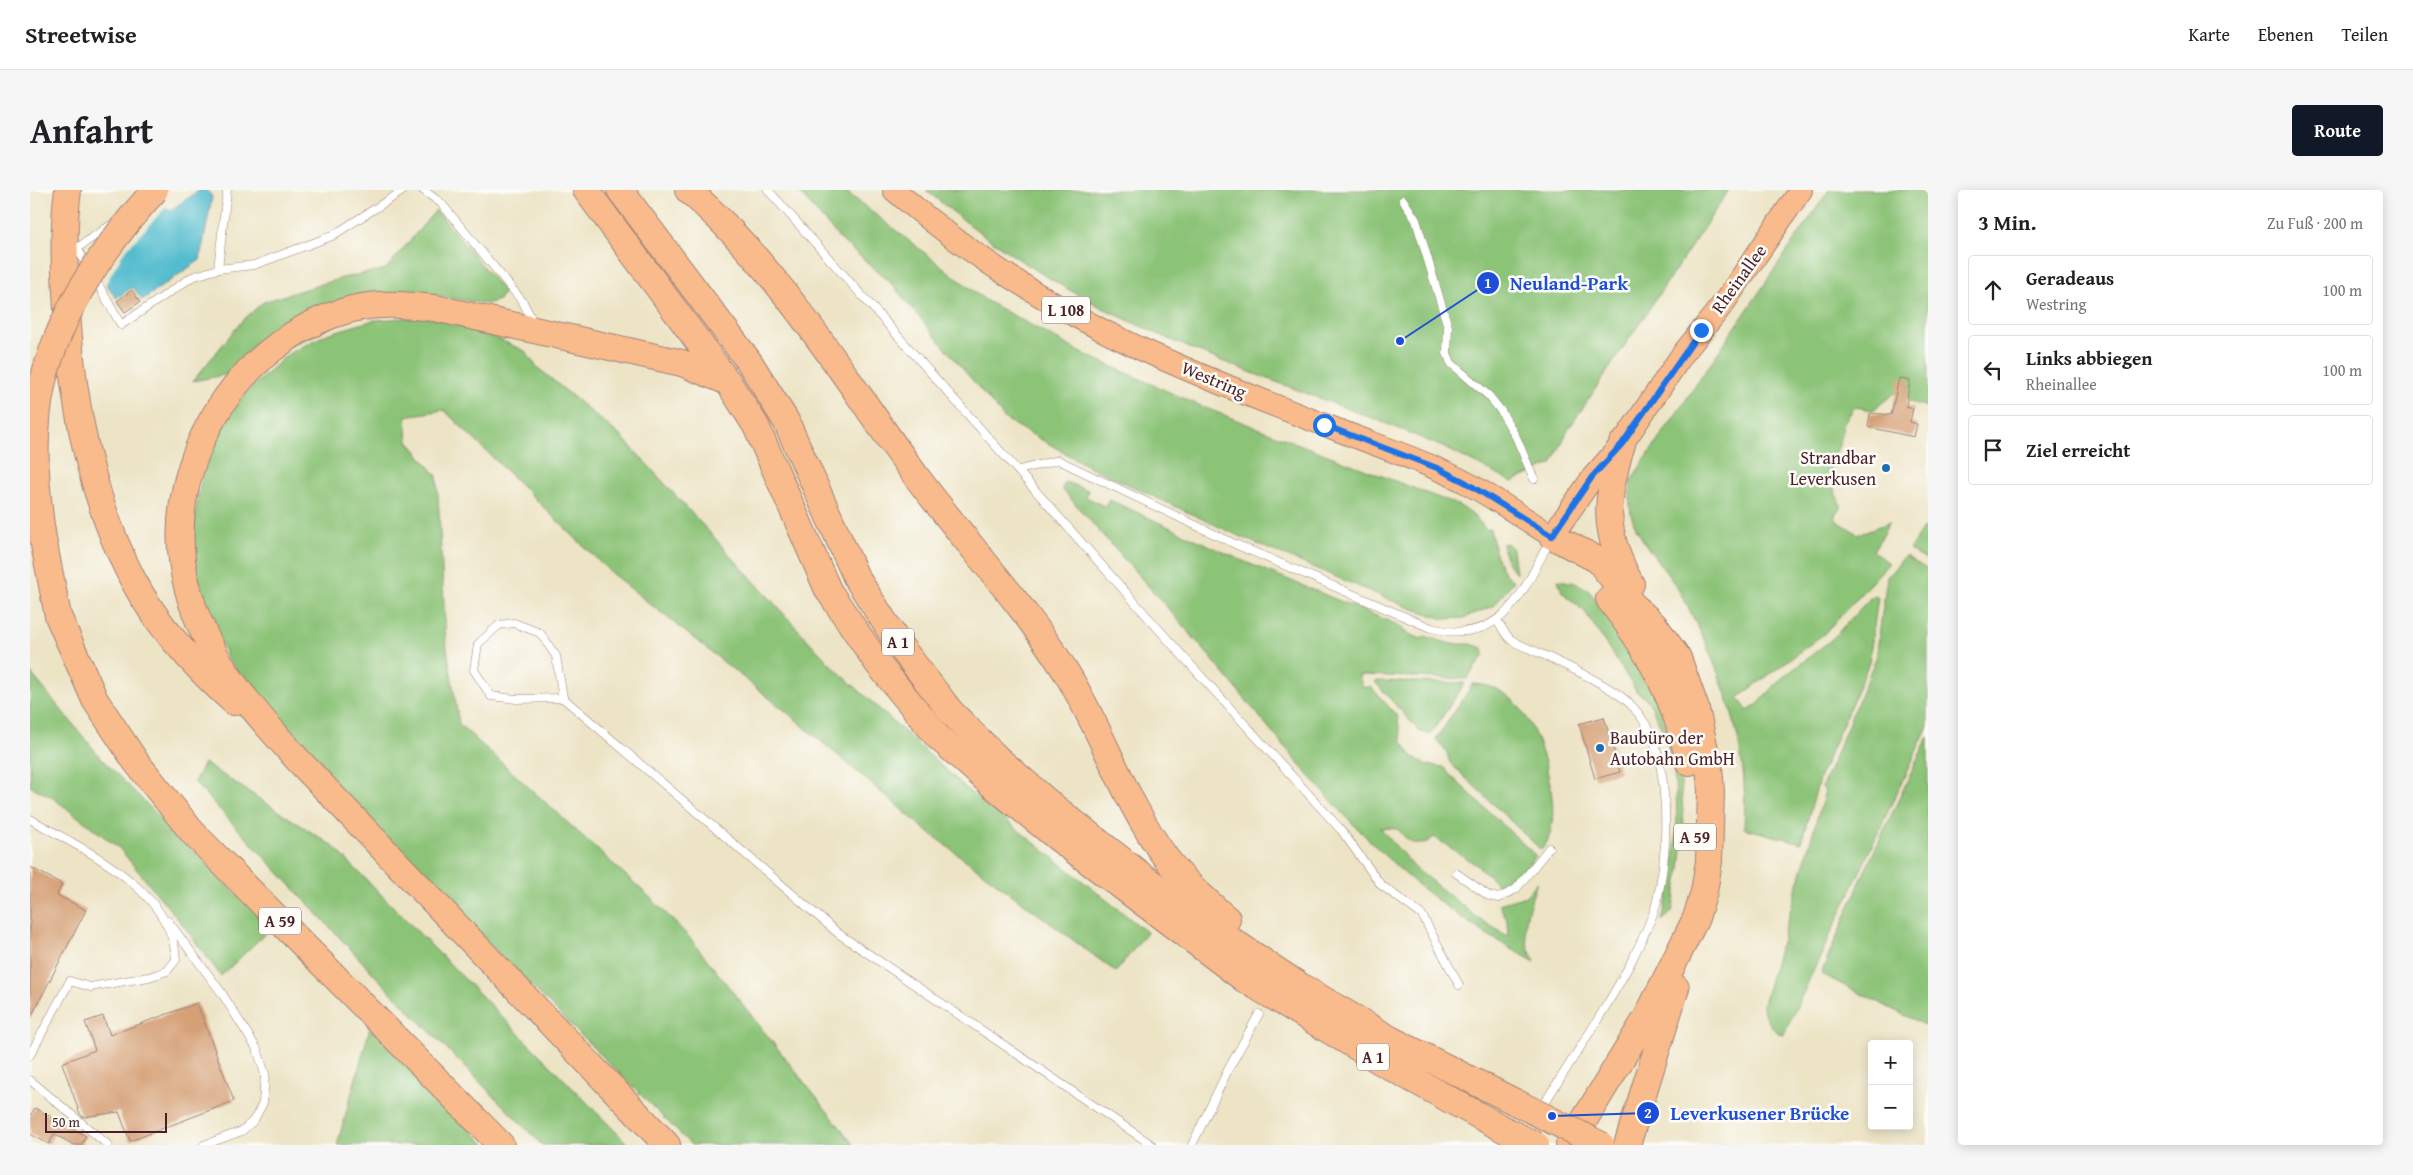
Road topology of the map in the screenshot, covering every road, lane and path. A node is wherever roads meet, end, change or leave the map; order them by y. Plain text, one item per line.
1 (68, 190) edge
2 (155, 190) edge
3 (163, 190) edge
4 (227, 190) edge
5 (404, 190) edge
6 (423, 190) edge
7 (586, 190) edge
8 (620, 190) edge
9 (768, 190) edge
10 (894, 190) edge
11 (1801, 190) edge
12 (695, 196) edge
13 (1403, 200) dead end
14 (218, 268) junction
15 (537, 330) junction
16 (728, 382) junction
17 (1622, 444) junction
18 (1019, 470) junction
19 (1534, 479) dead end
20 (1552, 536) junction
21 (1497, 621) junction
22 (1655, 626) junction
23 (563, 698) junction
24 (298, 760) junction
25 (30, 819) edge
26 (1549, 848) dead end
27 (1456, 873) dead end
28 (159, 909) junction
29 (1696, 918) junction
30 (1458, 985) dead end
31 (1300, 986) junction
32 (1259, 1014) dead end
33 (30, 1055) edge
34 (30, 1080) edge
35 (1512, 1137) edge
36 (108, 1145) edge
37 (204, 1145) edge
38 (501, 1145) edge
39 (667, 1145) edge
40 (1152, 1145) edge
41 (1192, 1145) edge
42 (1536, 1145) edge
43 (1552, 1145) edge
44 (1569, 1145) edge
45 (1601, 1145) edge
46 (1627, 1145) edge

1 - 24 highway, bridge
2 - 38 highway, A 59, bridge
3 - 14 lane
4 - 14 lane
5 - 14 lane
6 - 15 lane
7 - 16 highway, A 1
8 - 31 highway, A 1
9 - 18 lane
10 - 20 main road, Westring / L 108
11 - 17 main road, Rheinallee
12 - 31 highway
13 - 19 lane
15 - 16 highway
15 - 24 highway
16 - 35 highway, A 1
17 - 20 main road, Rheinallee
17 - 22 highway
18 - 21 lane
18 - 30 lane
20 - 21 lane
20 - 22 highway
20 - 43 highway, A 59
21 - 35 lane
22 - 29 highway, A 59
23 - 23 lane
23 - 40 lane
24 - 39 highway
25 - 28 lane
26 - 27 lane
28 - 33 lane
28 - 37 lane
29 - 44 highway, A 59
29 - 46 highway
31 - 45 highway, A 1, bridge
32 - 41 lane
34 - 36 lane
35 - 42 highway, A 1, bridge

